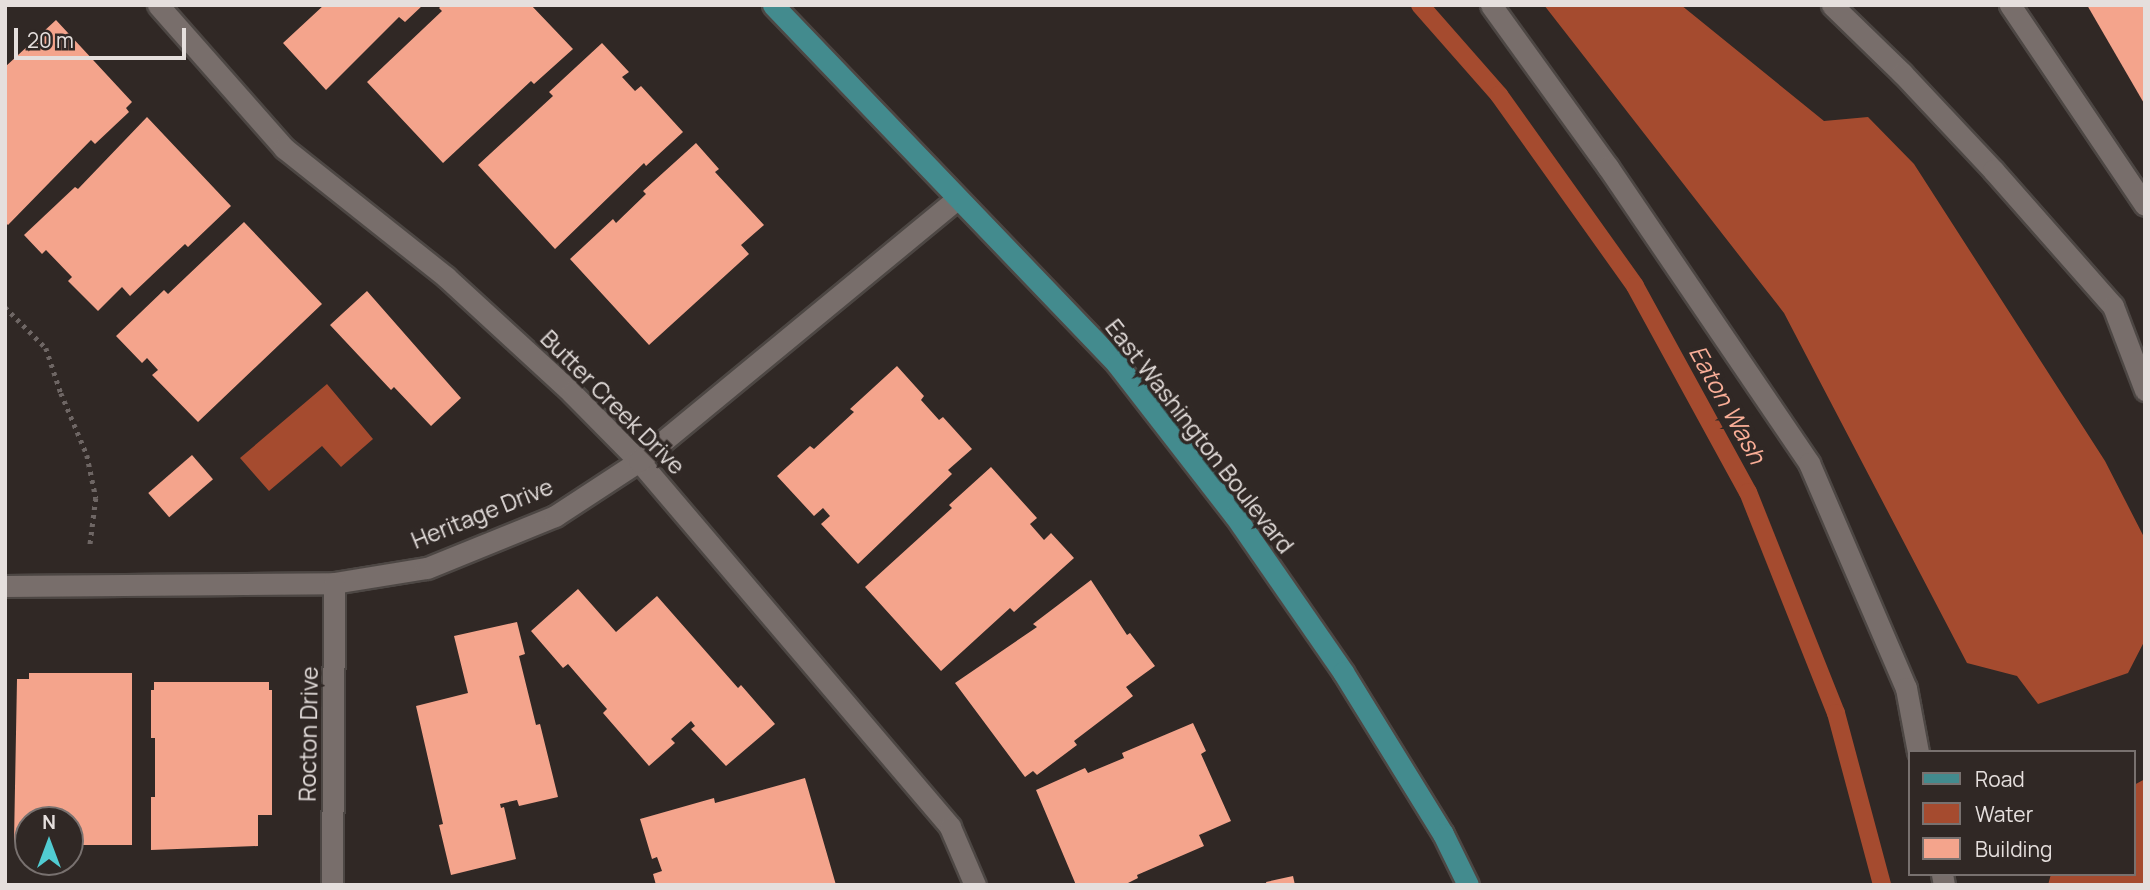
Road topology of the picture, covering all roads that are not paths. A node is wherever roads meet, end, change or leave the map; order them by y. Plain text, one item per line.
1 (158, 5) edge
2 (773, 5) edge
3 (1491, 5) edge
4 (1832, 5) edge
5 (2010, 5) edge
6 (957, 199) junction
7 (2145, 205) edge
8 (2145, 390) edge
9 (639, 461) junction
10 (334, 583) junction
11 (5, 586) edge
12 (1918, 750) edge
13 (331, 885) edge
14 (975, 885) edge
15 (1468, 885) edge

1 - 9 street, Butter Creek Drive
2 - 6 main road, East Washington Boulevard
3 - 12 street
4 - 8 street
5 - 7 street
6 - 9 street, Heritage Drive
6 - 15 main road, East Washington Boulevard
9 - 10 street, Heritage Drive
9 - 14 street, Butter Creek Drive
10 - 11 street, Heritage Drive
10 - 13 street, Rocton Drive

